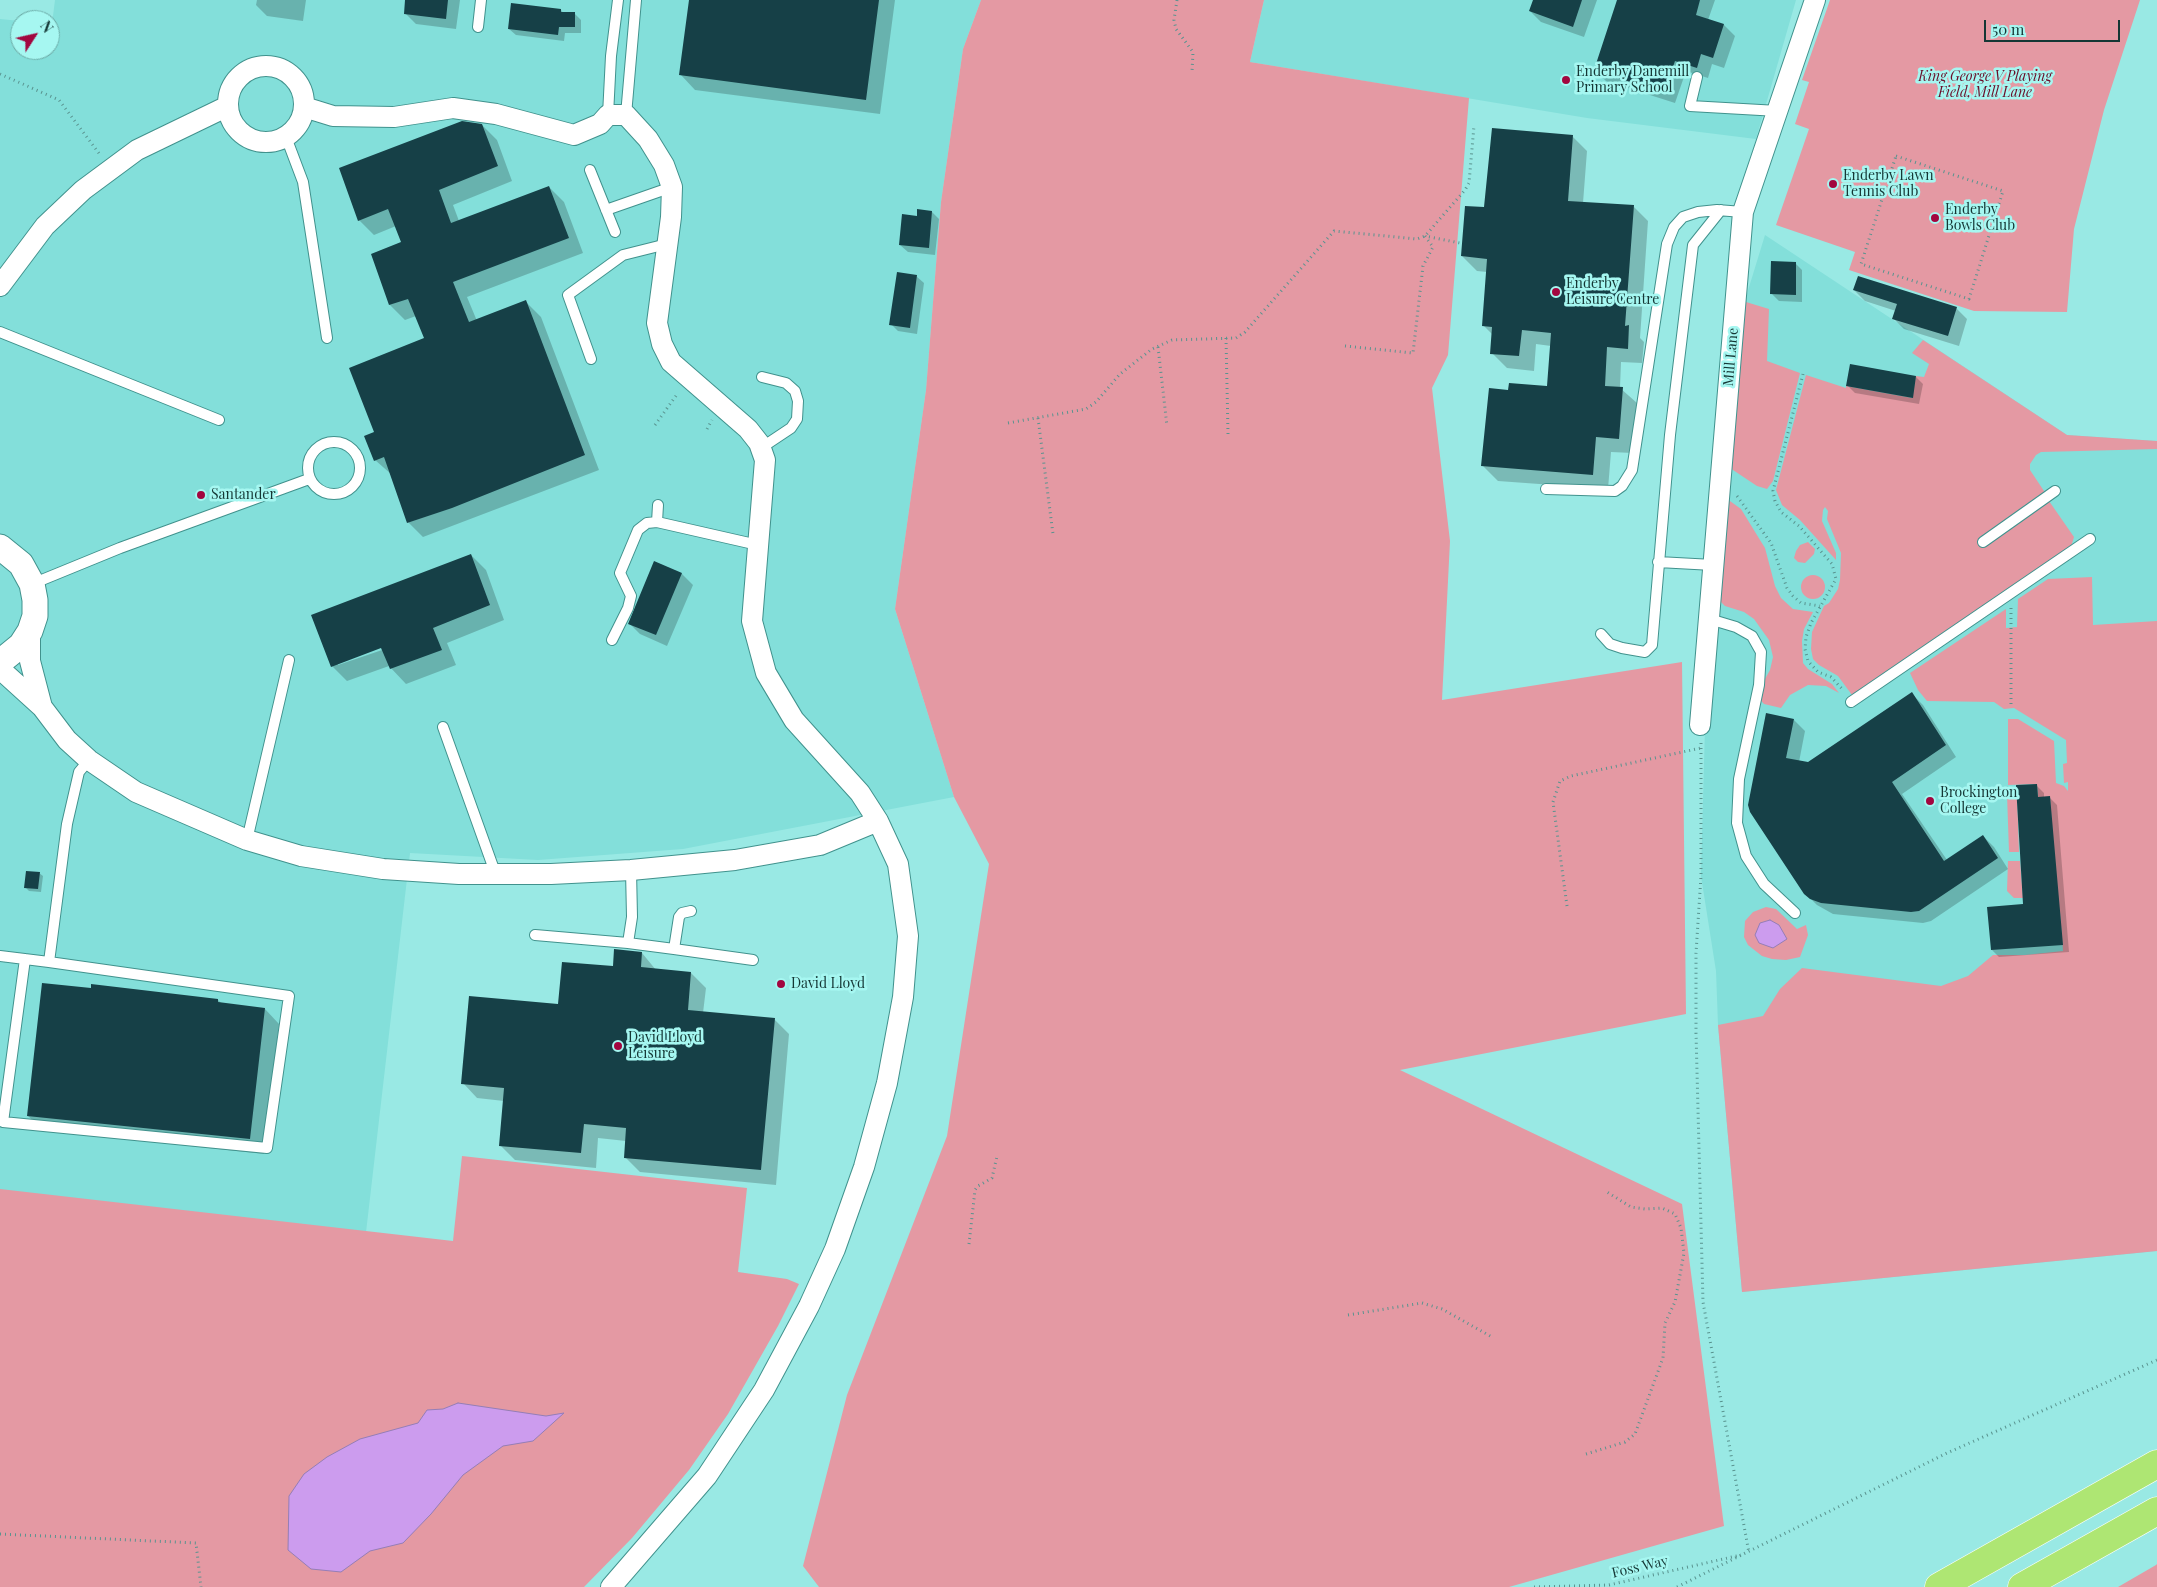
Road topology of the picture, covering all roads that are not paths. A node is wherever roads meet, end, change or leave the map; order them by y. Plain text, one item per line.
1 (480, 0) edge
2 (618, 0) edge
3 (636, 0) edge
4 (1815, 0) edge
5 (478, 27) dead end
6 (1697, 77) dead end
7 (228, 106) junction
8 (304, 107) junction
9 (1778, 111) junction
10 (617, 115) junction
11 (286, 137) junction
12 (590, 170) dead end
13 (672, 187) junction
14 (606, 210) junction
15 (1721, 210) junction
16 (1743, 212) junction
17 (615, 232) dead end
18 (667, 244) junction
19 (0, 286) edge
20 (0, 332) edge
21 (327, 338) dead end
22 (591, 359) dead end
23 (762, 377) dead end
24 (219, 420) dead end
25 (761, 448) junction
26 (309, 478) junction
27 (1546, 488) dead end
28 (2055, 491) dead end
29 (658, 505) dead end
30 (656, 522) junction
31 (2090, 539) dead end
32 (1983, 542) dead end
33 (758, 545) junction
34 (0, 547) edge
35 (1658, 562) junction
36 (1713, 565) junction
37 (32, 584) junction
38 (1709, 622) junction
39 (30, 632) junction
40 (1601, 634) dead end
41 (612, 640) dead end
42 (289, 660) dead end
43 (0, 662) edge
44 (0, 669) edge
45 (1851, 702) road end
46 (42, 707) junction
47 (1700, 725) road end
48 (443, 727) dead end
49 (89, 760) junction
50 (878, 821) junction
51 (248, 840) junction
52 (631, 870) junction
53 (496, 875) junction
54 (691, 911) dead end
55 (1795, 913) dead end
56 (535, 935) dead end
57 (628, 943) junction
58 (674, 949) junction
59 (0, 956) edge
60 (25, 959) junction
61 (753, 960) dead end
62 (49, 962) junction
63 (2157, 1464) edge
64 (2157, 1512) edge
65 (611, 1587) edge
66 (1938, 1587) edge
67 (2022, 1587) edge

1 - 5 lane
2 - 10 lane
3 - 10 lane
4 - 9 street, Mill Lane
6 - 9 lane
7 - 8 street
7 - 11 street
7 - 19 street
8 - 10 street
8 - 11 street
9 - 16 street, Mill Lane
10 - 13 street
11 - 21 lane
12 - 14 lane
13 - 14 lane
13 - 18 street
14 - 17 lane
15 - 16 lane
15 - 27 lane
15 - 35 lane
16 - 36 street, Mill Lane
18 - 22 lane
18 - 25 street
20 - 24 lane
23 - 25 lane
25 - 33 street
26 - 26 lane
26 - 37 lane
28 - 32 lane
29 - 30 lane
30 - 33 lane
30 - 41 lane
31 - 45 lane
33 - 50 street
34 - 37 street
35 - 36 lane
35 - 40 lane
36 - 38 street, Mill Lane
37 - 39 street
38 - 47 street, Mill Lane
38 - 55 lane
39 - 43 street
39 - 46 street
42 - 51 lane
44 - 46 street
46 - 49 street
48 - 53 lane
49 - 51 street
49 - 62 lane
50 - 52 street
50 - 65 street
51 - 53 street
52 - 53 street
52 - 57 lane
54 - 58 lane
56 - 57 lane
57 - 58 lane
58 - 61 lane
59 - 60 lane
60 - 62 lane
60 - 62 lane
63 - 66 highway
64 - 67 highway

